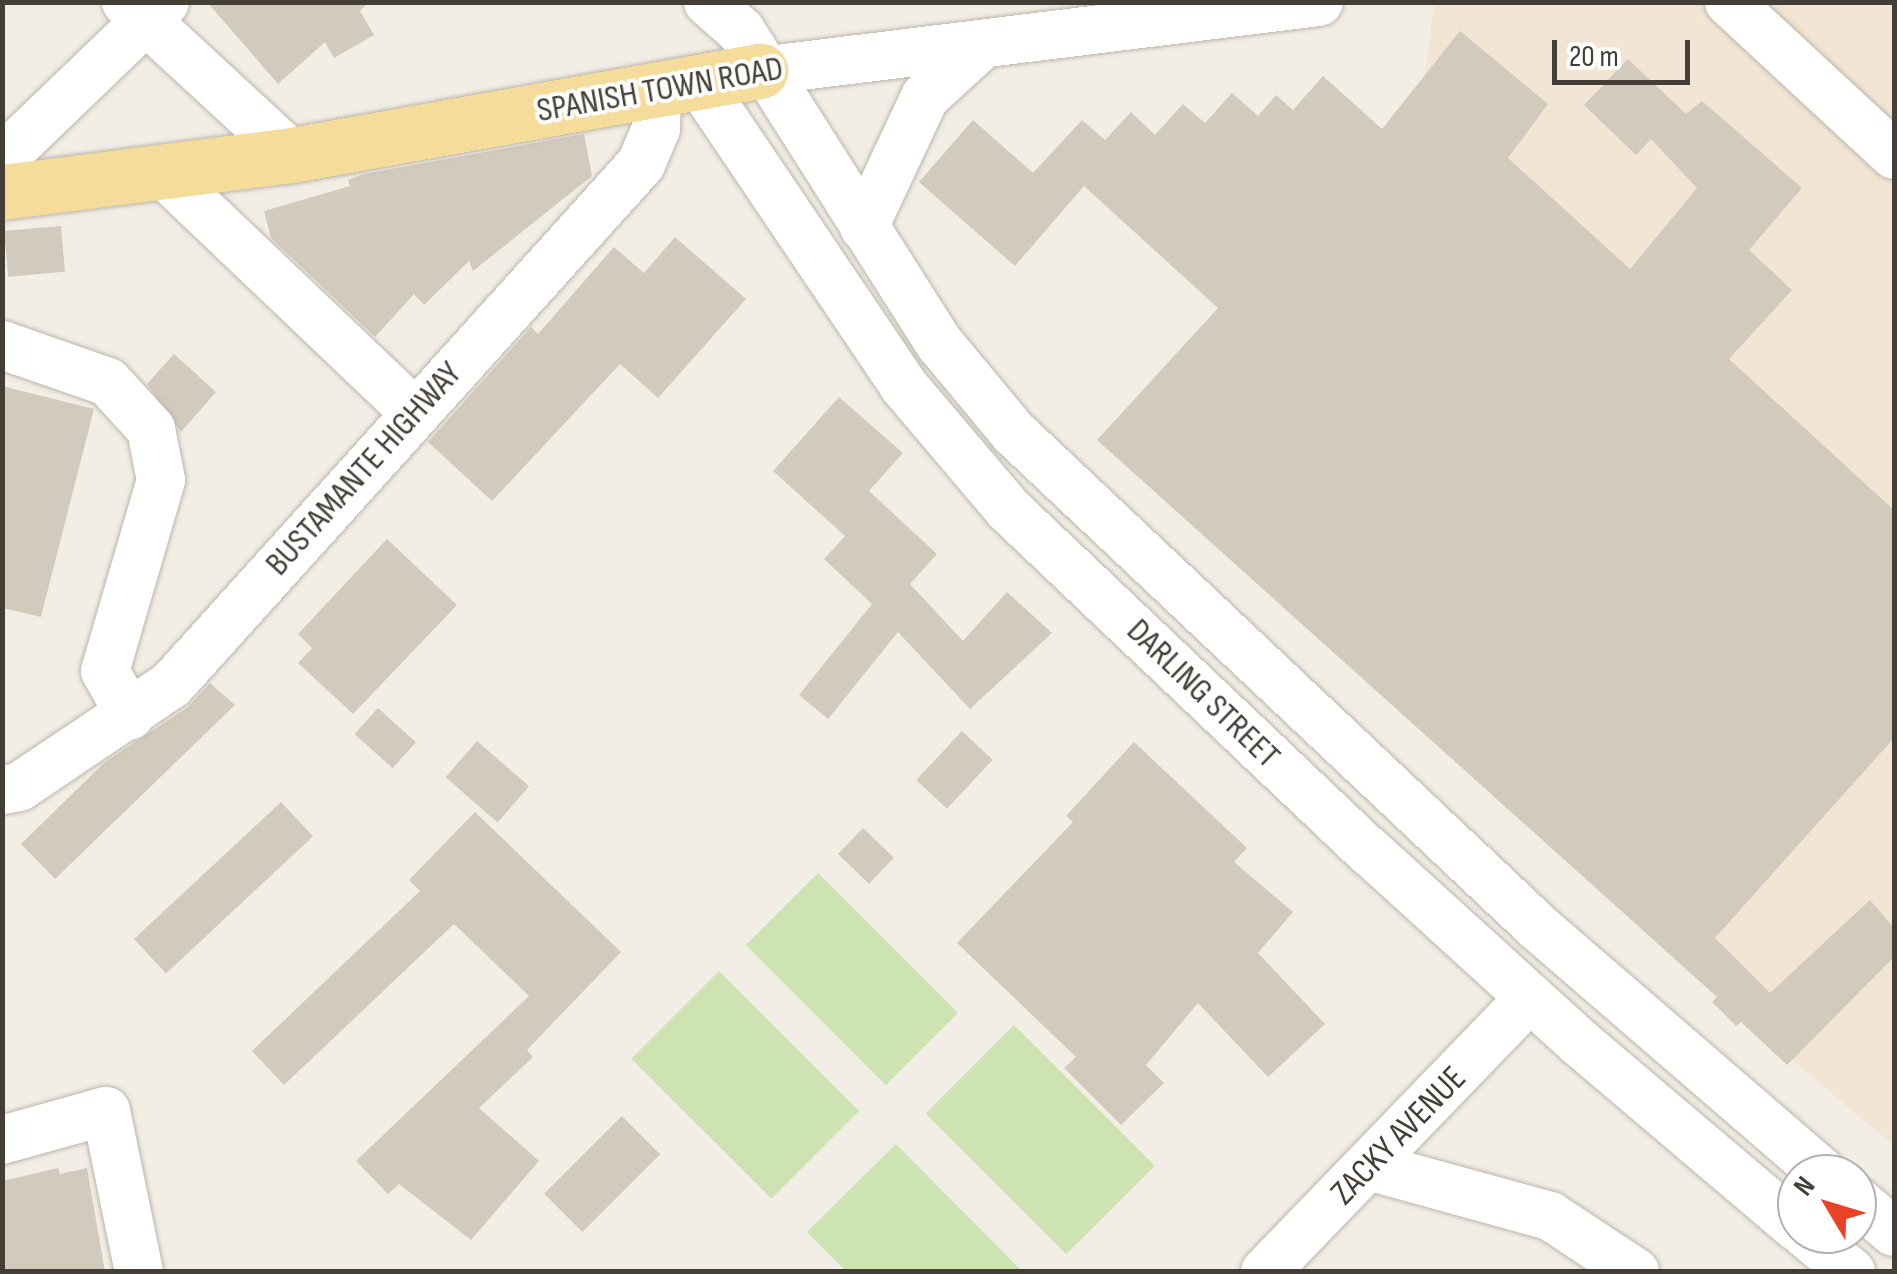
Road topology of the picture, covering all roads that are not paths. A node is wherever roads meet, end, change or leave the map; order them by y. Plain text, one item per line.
1 (708, 2) edge
2 (1729, 2) edge
3 (1297, 5) edge
4 (146, 9) edge
5 (982, 44) junction
6 (761, 71) junction
7 (678, 85) junction
8 (292, 155) junction
9 (1894, 155) edge
10 (2, 159) edge
11 (163, 173) junction
12 (2, 192) edge
13 (864, 227) junction
14 (2, 346) edge
15 (414, 412) junction
16 (130, 715) junction
17 (2, 790) edge
18 (1530, 998) junction
19 (2, 1140) edge
20 (1801, 1154) edge
21 (1372, 1168) junction
22 (1777, 1210) edge
23 (1830, 1254) edge
24 (139, 1272) edge
25 (1264, 1272) edge
26 (1636, 1272) edge
27 (1851, 1272) edge

1 - 6 street, DARLING STREET
2 - 9 street
3 - 5 street, SPANISH TOWN ROAD
4 - 8 street
4 - 10 street
5 - 6 street, SPANISH TOWN ROAD
5 - 13 street
6 - 7 main road, SPANISH TOWN ROAD
6 - 13 street, DARLING STREET
7 - 8 main road, SPANISH TOWN ROAD
7 - 15 street, BUSTAMANTE HIGHWAY
7 - 18 street, DARLING STREET
8 - 11 main road, SPANISH TOWN ROAD
11 - 12 main road, SPANISH TOWN ROAD
11 - 15 street
13 - 20 street, DARLING STREET
14 - 16 street
15 - 16 street, BUSTAMANTE HIGHWAY
16 - 17 street, BUSTAMANTE HIGHWAY
18 - 21 street, ZACKY AVENUE
18 - 22 street, DARLING STREET
19 - 24 street
21 - 25 street, ZACKY AVENUE
21 - 26 street
23 - 27 street

